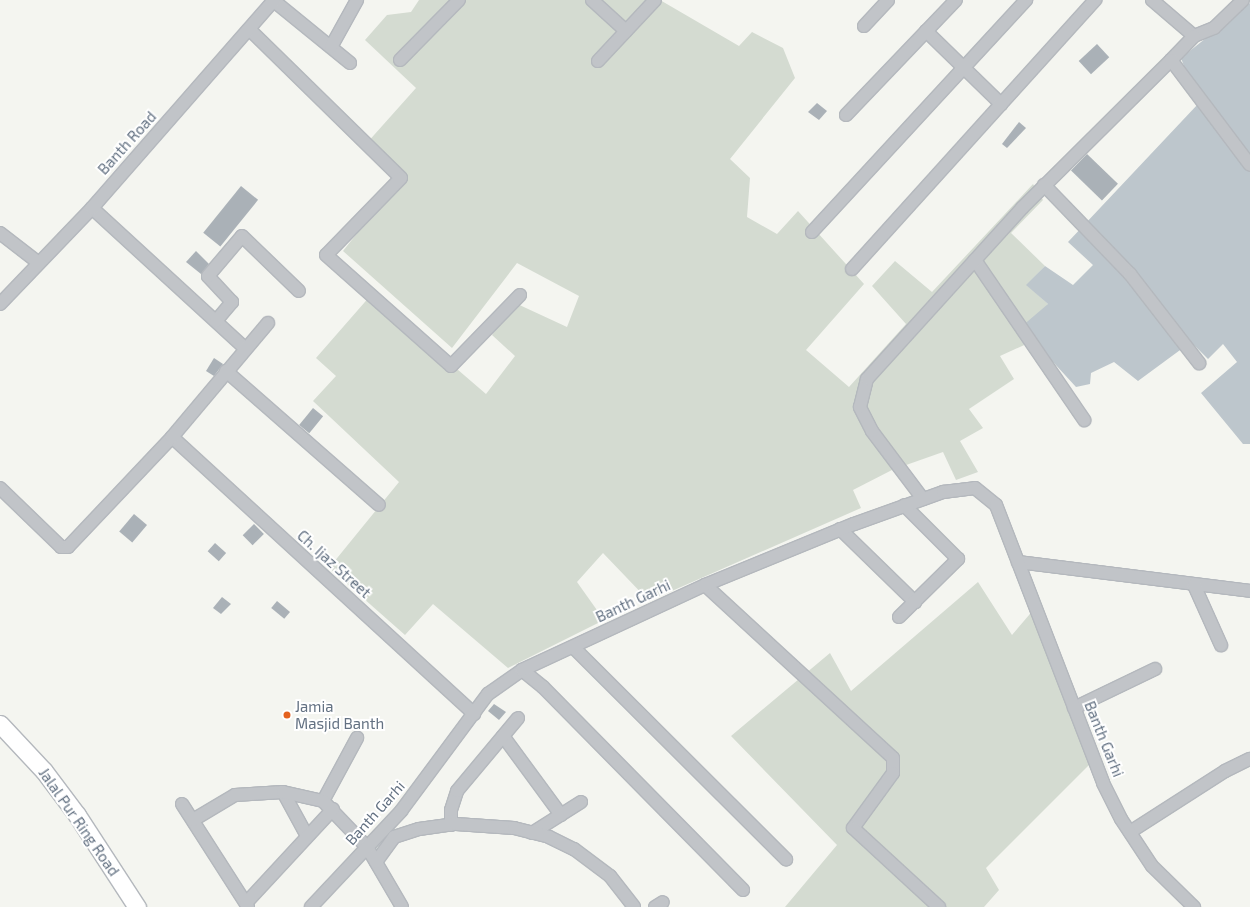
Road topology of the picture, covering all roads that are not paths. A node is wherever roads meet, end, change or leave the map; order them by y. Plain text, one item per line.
1 (357, 0) edge
2 (459, 0) edge
3 (592, 0) edge
4 (655, 0) edge
5 (888, 0) edge
6 (956, 0) edge
7 (1026, 0) edge
8 (1095, 0) edge
9 (1152, 0) edge
10 (1243, 0) edge
11 (271, 2) edge
12 (864, 26) dead end
13 (250, 30) junction
14 (626, 31) junction
15 (926, 31) junction
16 (1194, 36) junction
17 (331, 47) junction
18 (400, 60) dead end
19 (1171, 60) junction
20 (598, 61) dead end
21 (350, 63) dead end
22 (963, 68) junction
23 (1001, 104) junction
24 (846, 115) dead end
25 (1250, 165) edge
26 (1044, 185) junction
27 (92, 208) junction
28 (812, 232) dead end
29 (0, 233) edge
30 (975, 260) junction
31 (39, 263) junction
32 (852, 269) dead end
33 (299, 291) dead end
34 (520, 295) dead end
35 (0, 304) edge
36 (216, 321) junction
37 (268, 323) dead end
38 (245, 348) junction
39 (1199, 363) dead end
40 (226, 371) junction
41 (1084, 420) dead end
42 (172, 437) junction
43 (0, 488) edge
44 (923, 499) junction
45 (379, 504) dead end
46 (904, 506) junction
47 (840, 529) junction
48 (1018, 562) junction
49 (705, 585) junction
50 (1194, 586) junction
51 (1250, 591) edge
52 (915, 602) junction
53 (899, 617) dead end
54 (1221, 645) dead end
55 (573, 647) junction
56 (1155, 669) dead end
57 (522, 670) junction
58 (1074, 708) junction
59 (474, 714) junction
60 (518, 718) dead end
61 (0, 724) edge
62 (504, 736) junction
63 (357, 738) dead end
64 (1250, 759) edge
65 (283, 792) junction
66 (323, 801) junction
67 (581, 802) dead end
68 (182, 804) dead end
69 (333, 809) junction
70 (561, 815) junction
71 (193, 820) junction
72 (451, 825) junction
73 (1130, 832) junction
74 (532, 833) junction
75 (307, 836) junction
76 (367, 847) junction
77 (786, 859) dead end
78 (376, 862) junction
79 (743, 890) dead end
80 (247, 905) edge
81 (137, 907) edge
82 (311, 907) edge
83 (402, 907) edge
84 (634, 907) edge
85 (939, 907) edge
86 (1194, 907) edge

1 - 17 street
2 - 18 street
3 - 14 street
4 - 14 street
5 - 12 street
6 - 15 street
7 - 22 street
8 - 23 street
9 - 16 street
10 - 16 street
11 - 13 street, Banth Road
11 - 17 street
13 - 27 street, Banth Road
13 - 34 street
14 - 20 street
15 - 22 street
15 - 24 street
16 - 19 street
17 - 21 street
19 - 25 street
19 - 26 street
22 - 23 street
22 - 28 street
23 - 32 street
26 - 30 street
26 - 39 street
27 - 31 street, Banth Road
27 - 36 street
29 - 31 street
30 - 41 street
30 - 44 street
31 - 35 street, Banth Road
33 - 36 street
36 - 38 street
37 - 38 street
38 - 40 street
40 - 42 street
40 - 45 street
42 - 43 street
42 - 59 street, Ch. Ijaz Street
44 - 46 street, Banth Garhi
44 - 48 street, Banth Garhi
46 - 47 street, Banth Garhi
46 - 52 street
47 - 49 street, Banth Garhi
47 - 52 street
48 - 50 street
48 - 58 street, Banth Garhi
49 - 55 street, Banth Garhi
49 - 85 street
50 - 51 street
50 - 54 street
52 - 53 street
55 - 57 street, Banth Garhi
55 - 77 street
56 - 58 street
57 - 59 street, Banth Garhi
57 - 79 street
58 - 73 street, Banth Garhi
59 - 76 street, Banth Garhi
60 - 62 street
61 - 81 main road, Jalal Pur Ring Road
62 - 70 street
62 - 72 street
63 - 66 street
64 - 73 street
65 - 66 street
65 - 71 street
65 - 75 street
66 - 69 street
67 - 70 street
68 - 71 street
69 - 75 street
69 - 76 street
70 - 74 street
71 - 80 street
72 - 74 street
72 - 78 street
73 - 86 street, Banth Garhi
74 - 84 street
75 - 80 street
76 - 78 street
76 - 82 street, Banth Garhi
78 - 83 street

